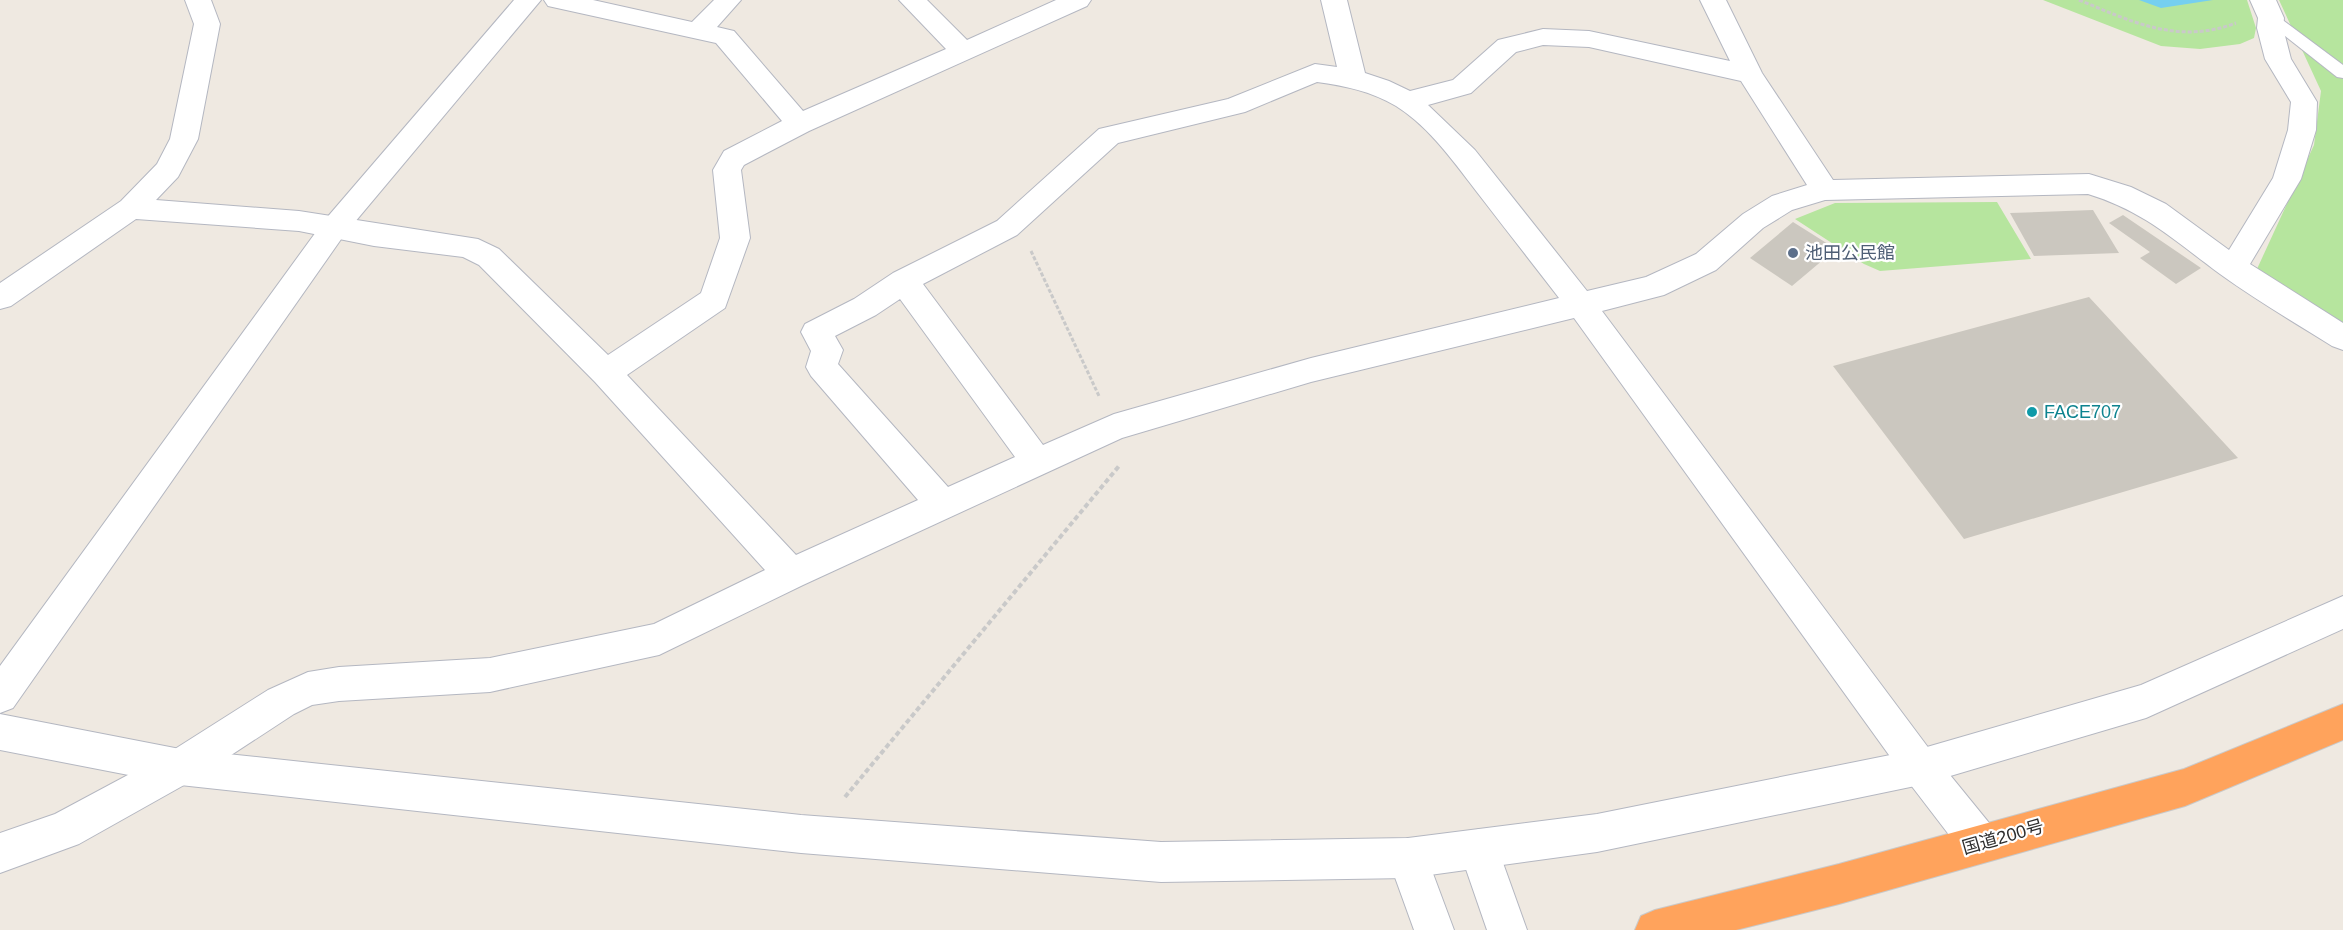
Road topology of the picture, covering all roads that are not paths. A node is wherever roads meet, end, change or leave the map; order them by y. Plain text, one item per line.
1 (198, 0) edge
2 (528, 0) edge
3 (557, 0) edge
4 (728, 0) edge
5 (912, 0) edge
6 (1078, 0) edge
7 (1334, 0) edge
8 (1713, 0) edge
9 (2267, 9) edge
10 (698, 31) junction
11 (963, 51) junction
12 (2343, 73) edge
13 (1750, 74) junction
14 (1353, 78) junction
15 (1407, 101) junction
16 (799, 124) junction
17 (1825, 190) junction
18 (131, 208) junction
19 (334, 228) junction
20 (2233, 268) junction
21 (904, 281) junction
22 (0, 298) edge
23 (1581, 305) junction
24 (2343, 338) edge
25 (606, 373) junction
26 (1037, 462) junction
27 (944, 505) junction
28 (791, 574) junction
29 (2343, 612) edge
30 (0, 696) edge
31 (2343, 722) edge
32 (0, 732) edge
33 (180, 767) junction
34 (1920, 768) junction
35 (1980, 843) junction
36 (1479, 849) junction
37 (0, 853) edge
38 (1408, 858) junction
39 (1434, 930) edge
40 (1507, 930) edge
41 (1655, 930) edge

1 - 18 street
2 - 19 street
3 - 10 street
4 - 10 street
5 - 11 street
6 - 11 street
7 - 14 street
8 - 13 street
9 - 12 lane
9 - 20 street
10 - 16 street
11 - 16 street
13 - 15 street
13 - 17 street
14 - 15 street
14 - 21 street
15 - 23 street
16 - 25 street
17 - 20 street
17 - 23 street
18 - 19 street
18 - 22 street
19 - 25 street
19 - 30 street
20 - 24 street
21 - 26 street
21 - 27 street
23 - 26 street
23 - 34 street
25 - 28 street
26 - 27 street
27 - 28 street
28 - 33 street
29 - 34 street
31 - 35 highway, 国道200号
32 - 33 street
33 - 37 street
33 - 38 street
34 - 35 street
34 - 36 street
35 - 41 highway, 国道200号
36 - 38 street
36 - 40 street
38 - 39 street

